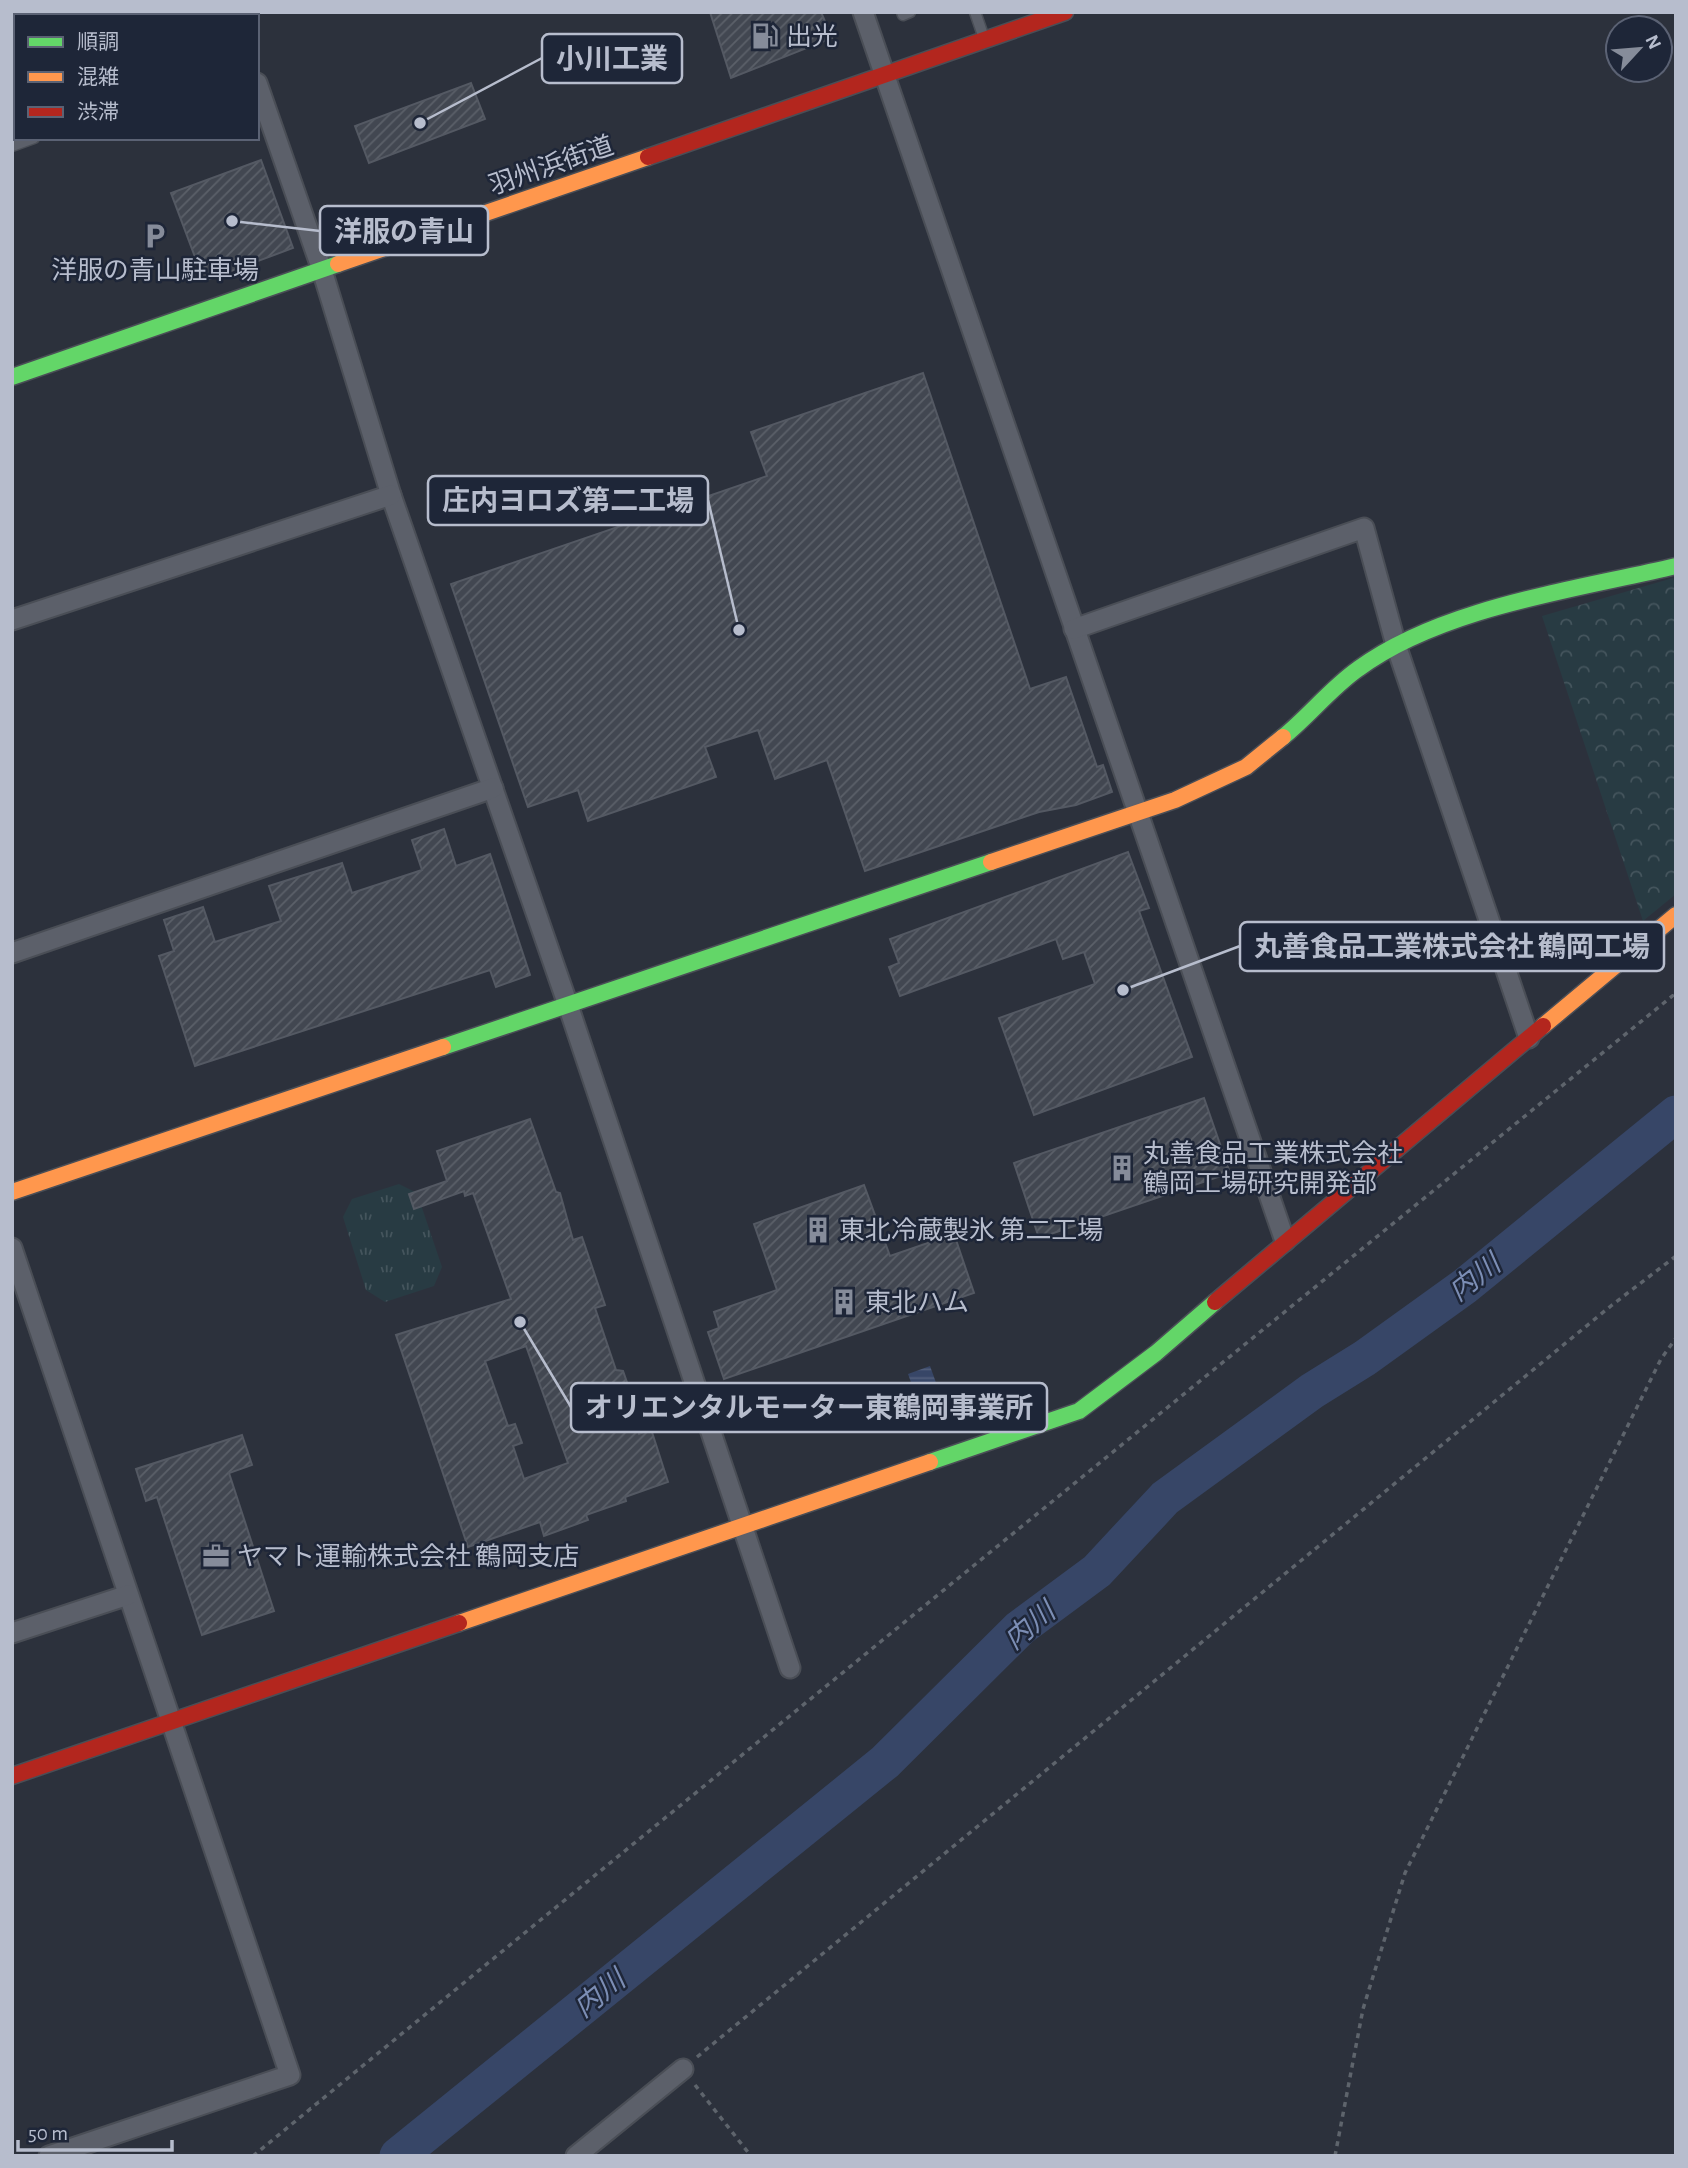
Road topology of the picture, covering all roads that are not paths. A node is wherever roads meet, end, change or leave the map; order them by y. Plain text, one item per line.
1 (863, 12) edge
2 (902, 12) edge
3 (910, 12) edge
4 (975, 12) edge
5 (1065, 12) edge
6 (984, 40) junction
7 (884, 76) junction
8 (259, 89) edge
9 (28, 140) edge
10 (12, 146) edge
11 (322, 270) junction
12 (12, 377) edge
13 (391, 495) junction
14 (1676, 566) edge
15 (12, 620) edge
16 (1074, 629) junction
17 (1396, 645) junction
18 (493, 788) junction
19 (1137, 813) junction
20 (1676, 915) edge
21 (12, 953) edge
22 (568, 1005) junction
23 (1529, 1038) junction
24 (12, 1192) edge
25 (1285, 1241) junction
26 (12, 1248) edge
27 (744, 1527) junction
28 (128, 1595) junction
29 (12, 1633) edge
30 (790, 1668) dead end
31 (170, 1723) junction
32 (12, 1776) edge
33 (682, 2069) road end
34 (49, 2156) edge
35 (576, 2156) edge

1 - 7 street
2 - 3 lane
4 - 6 lane
5 - 6 street, 羽州浜街道
6 - 7 street, 羽州浜街道
7 - 11 street, 羽州浜街道
7 - 16 street
8 - 11 street
9 - 10 lane
11 - 12 street, 羽州浜街道
11 - 13 street
13 - 15 street
13 - 18 street
14 - 17 street
16 - 17 street
16 - 19 street
17 - 19 street
17 - 23 street
18 - 21 street
18 - 22 street
19 - 22 street
19 - 25 street
20 - 23 street
22 - 24 street
22 - 27 street
23 - 25 street
25 - 27 street
26 - 28 street
27 - 30 street
27 - 31 street
28 - 29 street
28 - 31 street
31 - 32 street
31 - 34 street
33 - 35 street

